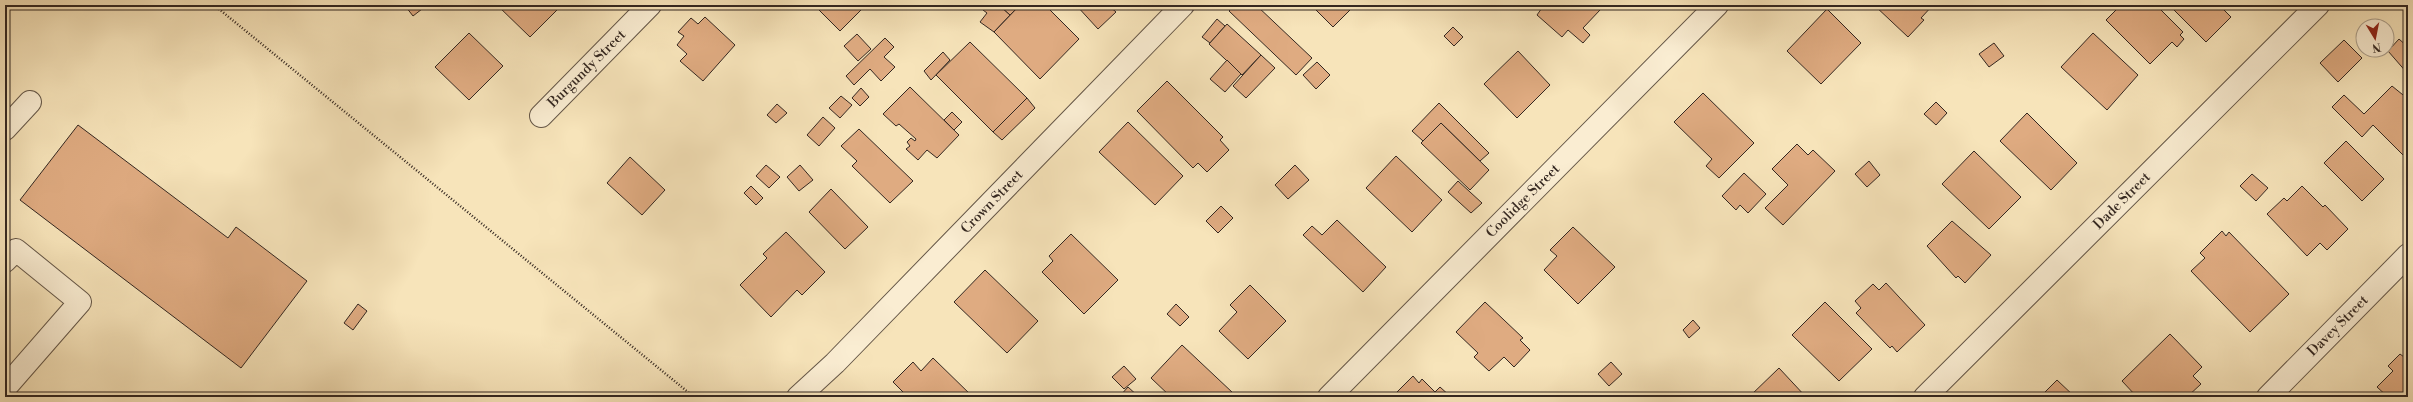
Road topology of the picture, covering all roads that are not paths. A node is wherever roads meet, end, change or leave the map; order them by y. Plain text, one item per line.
1 (650, 5) edge
2 (1183, 5) edge
3 (1717, 5) edge
4 (2318, 5) edge
5 (30, 102) dead end
6 (541, 116) dead end
7 (5, 129) edge
8 (2408, 255) edge
9 (5, 261) edge
10 (5, 388) edge
11 (798, 397) edge
12 (1329, 397) edge
13 (1925, 397) edge
14 (2268, 397) edge

1 - 6 street, Burgundy Street
2 - 11 street, Crown Street
3 - 12 street, Coolidge Street
4 - 13 street, Dade Street
5 - 7 street
8 - 14 street, Davey Street
9 - 10 street

